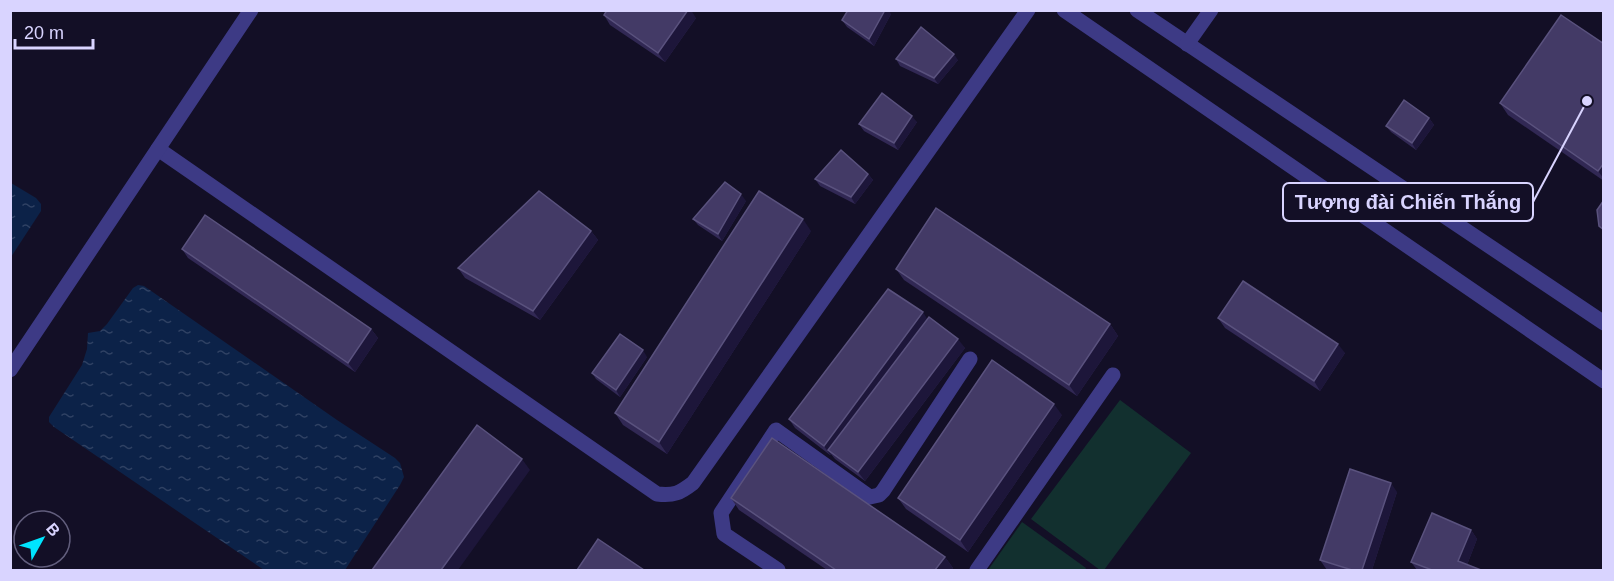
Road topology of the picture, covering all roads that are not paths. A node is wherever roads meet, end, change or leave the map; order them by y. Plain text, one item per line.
1 (251, 10) edge
2 (1028, 10) edge
3 (1064, 10) edge
4 (1137, 10) edge
5 (1211, 10) edge
6 (1187, 44) junction
7 (159, 149) junction
8 (1604, 323) edge
9 (970, 359) dead end
10 (10, 370) edge
11 (1113, 375) dead end
12 (1604, 381) edge
13 (778, 570) edge
14 (977, 570) edge

1 - 7 lane
2 - 7 lane
3 - 12 lane
4 - 6 lane
5 - 6 lane
6 - 8 lane
7 - 10 lane
9 - 13 lane
11 - 14 lane

